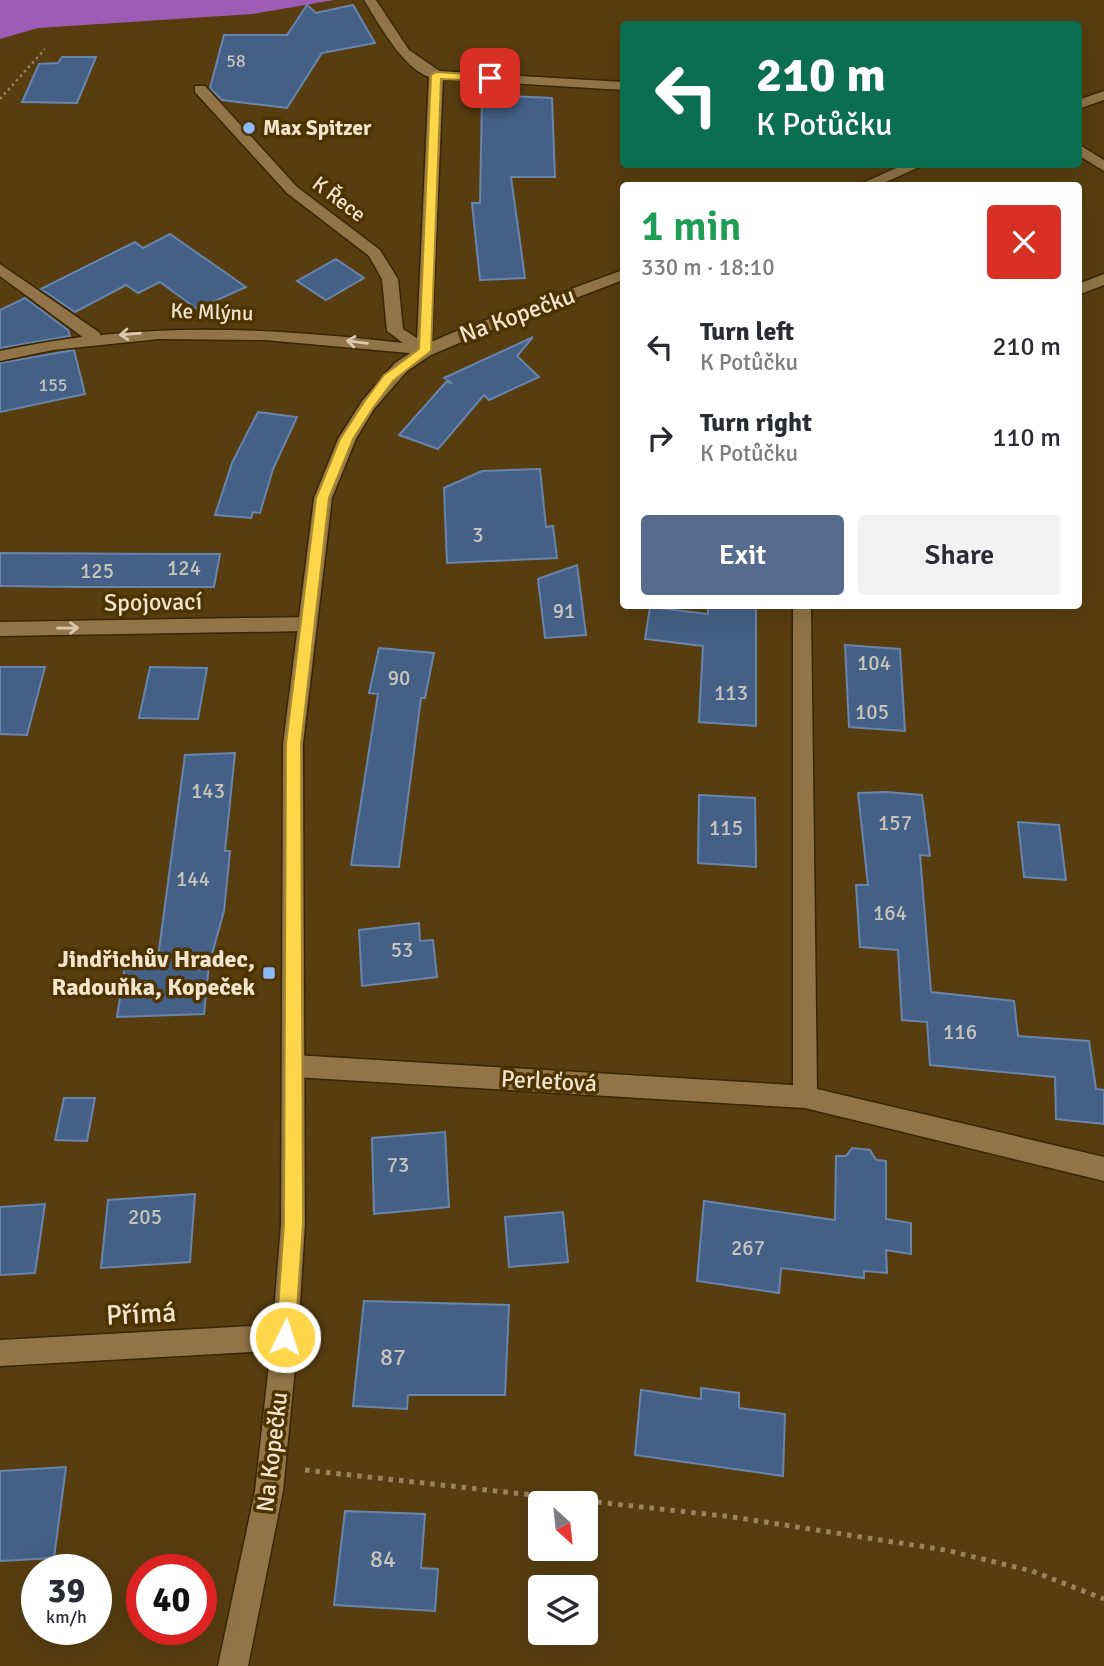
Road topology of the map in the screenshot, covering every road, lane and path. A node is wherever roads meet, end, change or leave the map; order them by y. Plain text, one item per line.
1 (370, 0) edge
2 (45, 49) dead end
3 (436, 75) junction
4 (620, 86) edge
5 (200, 89) dead end
6 (1104, 95) edge
7 (0, 99) edge
8 (1082, 103) edge
9 (1082, 151) edge
10 (1104, 167) edge
11 (909, 168) edge
12 (873, 182) edge
13 (0, 269) edge
14 (620, 276) edge
15 (1104, 279) edge
16 (1082, 288) edge
17 (94, 337) junction
18 (425, 351) junction
19 (0, 356) edge
20 (802, 609) edge
21 (307, 624) junction
22 (0, 629) edge
23 (294, 1066) junction
24 (805, 1097) junction
25 (1104, 1170) edge
26 (285, 1337) junction
27 (0, 1353) edge
28 (272, 1467) junction
29 (1104, 1600) edge
30 (233, 1666) edge

1 - 3 street
2 - 7 path
3 - 4 street
3 - 18 street
5 - 18 street, K Řece
6 - 8 street
9 - 10 street
11 - 12 street
13 - 17 street
14 - 18 street, Na Kopečku
15 - 16 street
18 -> 17 street, Ke Mlýnu
17 - 19 street, Ke Mlýnu
18 - 21 street, Na Kopečku
20 - 24 street
22 -> 21 street, Spojovací
21 - 23 street, Na Kopečku
23 - 24 street, Perleťová
23 - 26 street, Na Kopečku
24 - 25 street, Perleťová
26 - 27 street, Přímá
26 - 28 street, Na Kopečku
28 - 29 path
28 - 30 street, Na Kopečku

